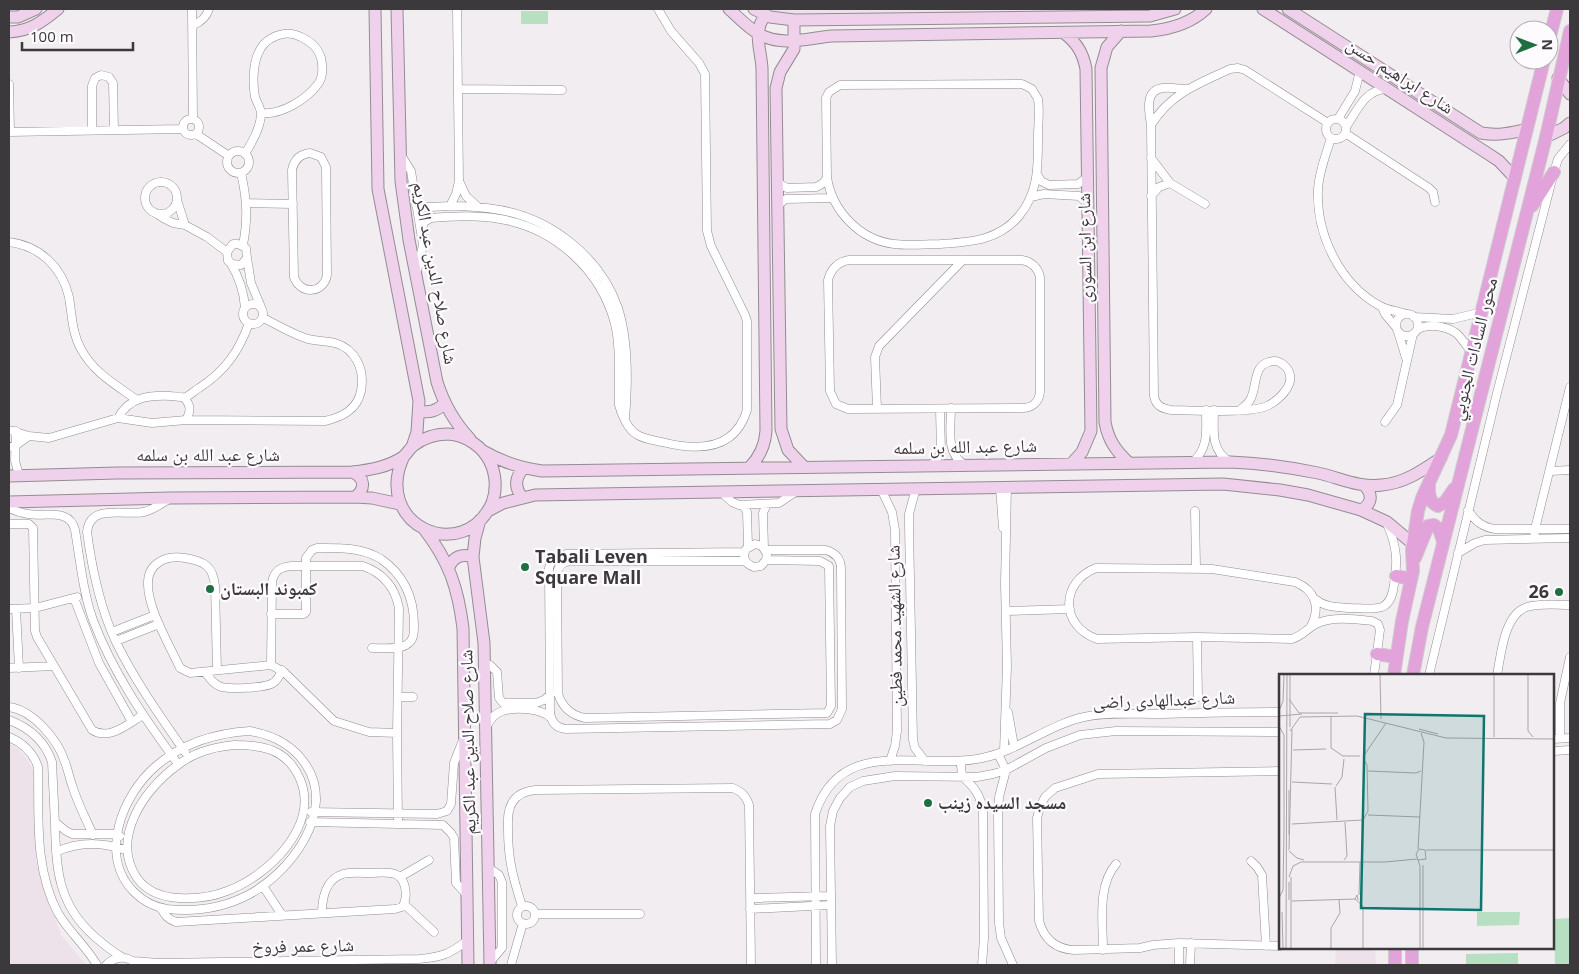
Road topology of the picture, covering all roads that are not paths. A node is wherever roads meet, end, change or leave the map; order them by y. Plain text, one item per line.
1 (36, 9) edge
2 (58, 9) edge
3 (192, 9) edge
4 (209, 9) edge
5 (375, 9) edge
6 (397, 9) edge
7 (457, 9) edge
8 (658, 9) edge
9 (729, 9) edge
10 (754, 9) edge
11 (1175, 9) edge
12 (1206, 9) edge
13 (1263, 9) edge
14 (1288, 9) edge
15 (766, 16) junction
16 (9, 17) edge
17 (794, 20) junction
18 (193, 25) junction
19 (1120, 31) junction
20 (1570, 31) edge
21 (9, 32) edge
22 (1064, 33) junction
23 (758, 34) junction
24 (795, 41) junction
25 (1367, 60) junction
26 (1542, 70) edge
27 (1360, 71) junction
28 (1558, 78) junction
29 (9, 84) edge
30 (458, 89) junction
31 (1188, 89) junction
32 (1387, 89) junction
33 (562, 90) dead end
34 (1570, 94) edge
35 (262, 113) junction
36 (193, 119) junction
37 (1338, 119) junction
38 (1328, 123) junction
39 (1151, 125) junction
40 (1568, 126) edge
41 (182, 129) junction
42 (1527, 129) junction
43 (92, 130) junction
44 (114, 130) junction
45 (1346, 130) junction
46 (9, 132) edge
47 (196, 134) junction
48 (1546, 137) junction
49 (1331, 138) junction
50 (1570, 144) edge
51 (400, 153) junction
52 (245, 154) junction
53 (229, 156) junction
54 (1151, 158) junction
55 (1087, 160) junction
56 (1102, 160) junction
57 (241, 172) junction
58 (1554, 172) junction
59 (1038, 174) junction
60 (827, 177) junction
61 (1088, 177) junction
62 (1515, 178) junction
63 (459, 181) junction
64 (777, 182) junction
65 (1170, 183) junction
66 (811, 187) junction
67 (1151, 196) junction
68 (1031, 197) junction
69 (811, 198) junction
70 (832, 198) junction
71 (177, 200) junction
72 (1435, 202) dead end
73 (247, 203) junction
74 (293, 204) junction
75 (1088, 204) junction
76 (1205, 204) dead end
77 (416, 205) junction
78 (450, 206) junction
79 (436, 207) junction
80 (467, 207) junction
81 (478, 207) junction
82 (778, 208) junction
83 (154, 212) junction
84 (467, 216) junction
85 (437, 217) junction
86 (1526, 217) junction
87 (184, 225) junction
88 (420, 232) junction
89 (9, 242) edge
90 (242, 245) junction
91 (226, 252) junction
92 (247, 258) junction
93 (963, 260) junction
94 (228, 261) junction
95 (416, 273) junction
96 (261, 307) junction
97 (1382, 307) junction
98 (245, 308) junction
99 (1482, 312) junction
100 (1089, 314) junction
101 (1104, 314) junction
102 (1410, 315) junction
103 (263, 318) junction
104 (618, 322) junction
105 (249, 323) junction
106 (1397, 329) junction
107 (1415, 332) junction
108 (1472, 353) junction
109 (1406, 363) junction
110 (1570, 387) edge
111 (184, 398) junction
112 (137, 400) junction
113 (445, 403) junction
114 (951, 408) junction
115 (877, 409) junction
116 (940, 409) junction
117 (420, 410) junction
118 (1210, 410) junction
119 (1241, 410) junction
120 (118, 418) junction
121 (186, 420) junction
122 (1385, 422) dead end
123 (12, 430) edge
124 (29, 436) junction
125 (473, 442) junction
126 (13, 446) edge
127 (412, 447) junction
128 (483, 451) junction
129 (404, 456) junction
130 (1441, 458) junction
131 (1194, 461) junction
132 (1128, 462) junction
133 (1230, 462) junction
134 (1072, 463) junction
135 (932, 465) junction
136 (966, 465) junction
137 (804, 467) junction
138 (820, 467) junction
139 (524, 468) junction
140 (749, 468) junction
141 (1570, 470) edge
142 (1550, 471) junction
143 (352, 472) junction
144 (14, 476) edge
145 (1429, 483) junction
146 (1457, 484) junction
147 (1365, 486) junction
148 (1004, 487) junction
149 (916, 488) junction
150 (881, 489) junction
151 (798, 490) junction
152 (820, 490) junction
153 (720, 491) junction
154 (355, 497) junction
155 (522, 497) junction
156 (170, 498) junction
157 (9, 502) edge
158 (400, 504) junction
159 (743, 504) junction
160 (767, 504) junction
161 (9, 508) edge
162 (1361, 510) junction
163 (1468, 510) junction
164 (1195, 511) dead end
165 (484, 516) junction
166 (1387, 522) junction
167 (9, 524) edge
168 (424, 529) junction
169 (1535, 529) junction
170 (1570, 529) edge
171 (1570, 538) edge
172 (1534, 539) junction
173 (1443, 541) junction
174 (1412, 543) junction
175 (746, 549) junction
176 (765, 549) junction
177 (1458, 553) junction
178 (473, 557) junction
179 (615, 557) junction
180 (766, 560) junction
181 (745, 561) junction
182 (1413, 562) junction
183 (306, 566) junction
184 (449, 568) junction
185 (1196, 568) junction
186 (1396, 576) junction
187 (1411, 579) junction
188 (99, 593) junction
189 (86, 595) junction
190 (74, 598) junction
191 (1314, 598) junction
192 (1570, 605) edge
193 (35, 608) junction
194 (1373, 608) junction
195 (12, 609) edge
196 (1070, 610) junction
197 (1006, 611) junction
198 (155, 614) junction
199 (271, 614) junction
200 (1372, 622) junction
201 (159, 624) junction
202 (1311, 626) junction
203 (842, 627) junction
204 (831, 628) junction
205 (112, 632) junction
206 (1197, 637) junction
207 (116, 642) junction
208 (842, 647) junction
209 (372, 648) dead end
210 (398, 648) junction
211 (831, 648) junction
212 (1377, 654) junction
213 (1396, 656) junction
214 (1570, 657) edge
215 (484, 664) junction
216 (54, 666) junction
217 (271, 666) junction
218 (9, 668) edge
219 (19, 668) junction
220 (1569, 669) edge
221 (217, 670) junction
222 (282, 670) junction
223 (205, 672) junction
224 (1374, 674) edge
225 (1394, 674) edge
226 (1413, 674) edge
227 (1429, 674) edge
228 (1498, 674) edge
229 (554, 694) junction
230 (1198, 696) dead end
231 (398, 697) junction
232 (413, 697) dead end
233 (501, 702) junction
234 (1006, 706) junction
235 (9, 707) edge
236 (501, 712) junction
237 (1279, 712) edge
238 (143, 715) junction
239 (678, 716) junction
240 (550, 718) junction
241 (9, 720) edge
242 (132, 722) junction
243 (678, 726) junction
244 (485, 730) junction
245 (1279, 732) edge
246 (397, 733) junction
247 (9, 737) edge
248 (37, 737) junction
249 (464, 737) junction
250 (1556, 738) edge
251 (1570, 738) edge
252 (1014, 746) junction
253 (27, 748) junction
254 (182, 748) junction
255 (1554, 750) edge
256 (1570, 750) edge
257 (1001, 753) junction
258 (171, 755) junction
259 (189, 758) junction
260 (890, 761) junction
261 (925, 761) junction
262 (963, 761) junction
263 (178, 764) junction
264 (855, 766) junction
265 (1006, 770) junction
266 (1279, 771) edge
267 (962, 776) junction
268 (863, 781) junction
269 (304, 812) junction
270 (315, 813) junction
271 (398, 814) junction
272 (301, 821) junction
273 (55, 822) junction
274 (313, 822) junction
275 (398, 823) junction
276 (93, 834) junction
277 (117, 834) junction
278 (127, 838) junction
279 (115, 846) junction
280 (126, 850) junction
281 (56, 852) junction
282 (429, 860) dead end
283 (1250, 861) dead end
284 (1116, 864) dead end
285 (489, 868) junction
286 (400, 877) junction
287 (263, 886) junction
288 (467, 895) junction
289 (815, 896) junction
290 (831, 896) junction
291 (750, 898) junction
292 (404, 904) junction
293 (831, 905) junction
294 (815, 906) junction
295 (161, 908) junction
296 (520, 908) junction
297 (750, 909) junction
298 (502, 910) junction
299 (322, 913) junction
300 (535, 914) junction
301 (640, 914) dead end
302 (282, 915) junction
303 (502, 920) junction
304 (521, 922) junction
305 (434, 932) dead end
306 (468, 940) junction
307 (1179, 943) junction
308 (1191, 943) junction
309 (1266, 946) junction
310 (1279, 946) edge
311 (1395, 949) edge
312 (1412, 949) edge
313 (1103, 950) junction
314 (122, 957) junction
315 (427, 962) edge
316 (135, 963) edge
317 (179, 964) edge
318 (490, 964) edge
319 (97, 965) edge
320 (106, 965) edge
321 (468, 965) edge
322 (511, 965) edge
323 (751, 965) edge
324 (816, 965) edge
325 (832, 965) edge
326 (982, 965) edge
327 (1013, 965) edge
328 (1178, 965) edge
329 (1190, 965) edge
330 (1395, 965) edge
331 (1412, 965) edge

1 - 16 main road
2 - 21 main road
3 - 18 street
4 - 18 street
5 - 117 main road
6 - 51 main road, شارع صلاح الدين عبد الكريم
7 - 30 street
8 - 104 street
9 - 23 main road
10 - 15 main road
11 - 17 main road
12 - 19 main road
13 - 27 main road, شارع ابراهيم حسن
14 - 25 main road, شارع ابراهيم حسن
15 - 17 main road
15 - 23 main road
17 - 24 main road
18 - 36 street
19 - 22 main road
19 - 56 main road, شارع ابن السورى
20 - 28 main road, محور السادات الجنوبي
22 - 24 main road
22 - 55 main road, شارع ابن السورى
23 - 24 main road
23 - 140 main road
24 - 64 main road
25 - 27 main road
25 - 42 main road, شارع ابراهيم حسن
26 - 42 main road, محور السادات الجنوبي
27 - 32 main road, شارع ابراهيم حسن
27 - 37 street
28 - 34 main road
28 - 48 main road, محور السادات الجنوبي
29 - 46 street
30 - 33 street
30 - 63 street
31 - 38 street
31 - 39 street
31 - 39 street
32 - 45 street
32 - 62 main road, شارع ابراهيم حسن
35 - 35 street
35 - 52 street
36 - 41 street
36 - 47 street
37 - 38 street
37 - 45 street
38 - 49 street
39 - 54 street
40 - 48 main road
41 - 44 street
41 - 47 street
42 - 62 main road, محور السادات الجنوبي
43 - 44 street
43 - 44 street
43 - 46 street
45 - 49 street
45 - 72 street
47 - 53 street
48 - 86 main road, محور السادات الجنوبي
49 - 97 street
50 - 58 street
51 - 77 street
51 - 95 main road, شارع صلاح الدين عبد الكريم
52 - 53 street
52 - 57 street
53 - 57 street
54 - 65 street
54 - 67 street
55 - 56 main road
55 - 61 main road, شارع ابن السورى
56 - 101 main road, شارع ابن السورى
57 - 73 street
58 - 86 main road
58 - 163 street
59 - 60 street
59 - 61 street
59 - 68 street
60 - 66 street
60 - 70 street
61 - 75 main road, شارع ابن السورى
62 - 99 main road, محور السادات الجنوبي
63 - 78 street
63 - 81 street
64 - 66 street
64 - 82 main road
65 - 67 street
65 - 76 street
66 - 69 street
67 - 118 street
68 - 70 street
68 - 75 street
69 - 70 street
69 - 82 street
71 - 83 street
71 - 83 street
71 - 87 street
73 - 74 street
73 - 90 street
74 - 74 street
75 - 100 main road, شارع ابن السورى
77 - 79 street
77 - 88 street
78 - 79 street
78 - 80 street
79 - 85 street
80 - 81 street
80 - 84 street
81 - 104 street
82 - 137 main road
83 - 87 street
84 - 85 street
84 - 104 street
85 - 88 street
86 - 146 main road, محور السادات الجنوبي
87 - 91 street
88 - 95 street
89 - 112 street
90 - 91 street
90 - 92 street
91 - 94 street
92 - 94 street
92 - 96 street
93 - 114 street
93 - 115 street
93 - 115 street
94 - 98 street
95 - 113 main road, شارع صلاح الدين عبد الكريم
96 - 98 street
96 - 103 street
97 - 102 street
97 - 106 street
98 - 105 street
99 - 102 street
99 - 108 main road, محور السادات الجنوبي
100 - 101 main road
100 - 134 main road, شارع ابن السورى
101 - 132 main road, شارع ابن السورى
102 - 106 street
102 - 107 street
103 - 105 street
103 - 121 street
105 - 111 street
106 - 107 street
106 - 109 street
107 - 108 street
107 - 109 street
108 - 130 main road, محور السادات الجنوبي
109 - 122 street
110 - 142 street
111 - 112 street
111 - 121 street
112 - 120 street
113 - 117 main road
113 - 125 main road, شارع صلاح الدين عبد الكريم
114 - 116 street
114 - 136 street
115 - 116 street
116 - 135 street
117 - 127 main road
118 - 119 street
118 - 131 street
118 - 133 street
119 - 119 street
120 - 121 street
120 - 124 street
123 - 124 street
123 - 126 street
124 - 126 street
125 - 127 main road
125 - 128 main road
126 - 144 street
127 - 129 main road
128 - 139 main road, شارع عبد الله بن سلمه
128 - 165 main road
129 - 143 main road, شارع عبد الله بن سلمه
129 - 158 main road
130 - 145 main road, محور السادات الجنوبي
130 - 147 main road, شارع عبد الله بن سلمه
131 - 132 main road, شارع عبد الله بن سلمه
131 - 133 main road, شارع عبد الله بن سلمه
132 - 134 main road, شارع عبد الله بن سلمه
133 - 147 main road, شارع عبد الله بن سلمه
134 - 136 main road, شارع عبد الله بن سلمه
135 - 136 main road, شارع عبد الله بن سلمه
135 - 138 main road, شارع عبد الله بن سلمه
137 - 138 main road, شارع عبد الله بن سلمه
137 - 140 main road, شارع عبد الله بن سلمه
138 - 152 main road
139 - 140 main road, شارع عبد الله بن سلمه
139 - 155 main road
141 - 142 street
142 - 169 street
143 - 144 main road, شارع عبد الله بن سلمه
143 - 154 main road
145 - 146 main road
145 - 174 main road, محور السادات الجنوبي
146 - 173 main road, محور السادات الجنوبي
147 - 162 main road
148 - 149 main road
148 - 162 main road
148 - 197 street
149 - 150 main road
149 - 261 street, شارع الشهيد محمد فطين
150 - 152 main road
150 - 260 street, شارع الشهيد محمد فطين
151 - 152 main road
151 - 153 main road
151 - 160 street
153 - 155 main road
153 - 159 street
154 - 156 main road
154 - 158 main road
155 - 165 main road
156 - 157 main road
156 - 188 street
158 - 168 main road
159 - 160 street
159 - 175 street
160 - 176 street
161 - 189 street
162 - 166 main road
163 - 169 street
163 - 177 street
164 - 185 street
165 - 168 main road
165 - 178 main road, شارع صلاح الدين عبد الكريم
166 - 174 main road
166 - 186 street
167 - 193 street
168 - 184 main road, شارع صلاح الدين عبد الكريم
169 - 170 street
169 - 172 street
171 - 172 street
172 - 177 street
173 - 182 main road
173 - 226 main road, محور السادات الجنوبي
174 - 182 main road, محور السادات الجنوبي
175 - 176 street
175 - 179 street
175 - 181 street
176 - 180 street
176 - 203 street
177 - 227 street
178 - 184 main road
178 - 215 main road, شارع صلاح الدين عبد الكريم
179 - 181 street
179 - 229 street
180 - 181 street
180 - 204 street
182 - 187 main road, محور السادات الجنوبي
183 - 199 street
183 - 199 street
183 - 210 street
183 - 210 street
184 - 249 main road, شارع صلاح الدين عبد الكريم
185 - 191 street
185 - 196 street
186 - 187 main road
186 - 194 street
187 - 213 main road, محور السادات الجنوبي
188 - 189 street
188 - 205 street
189 - 190 street
189 - 238 street
190 - 193 street
190 - 242 street
191 - 194 street
191 - 202 street
192 - 228 street
193 - 195 street
193 - 216 street
194 - 200 street
195 - 219 street
196 - 197 street
196 - 206 street
197 - 234 street
198 - 201 street
198 - 205 street
198 - 221 street
199 - 217 street
200 - 202 street
200 - 212 street
201 - 207 street
201 - 223 street
202 - 206 street
203 - 204 street
203 - 208 street
204 - 211 street
205 - 207 street
206 - 230 street
207 - 254 street
208 - 211 street
208 - 243 street
209 - 210 street
210 - 231 street
211 - 239 street
212 - 213 main road
212 - 224 street
213 - 225 main road, محور السادات الجنوبي
214 - 220 street
215 - 233 street
215 - 244 main road, شارع صلاح الدين عبد الكريم
216 - 219 street
216 - 242 street
217 - 221 street
217 - 222 street
218 - 219 street
220 - 250 street
221 - 223 street
222 - 223 street
222 - 246 street
229 - 233 street
229 - 239 street
229 - 240 street
231 - 232 street
231 - 246 street
233 - 236 street
234 - 252 street
234 - 257 street
235 - 276 street
236 - 240 street
236 - 244 street
237 - 252 street, شارع عبدالهادى راضى
238 - 242 street
238 - 258 street
239 - 243 street
240 - 243 street
241 - 248 street
244 - 285 main road, شارع صلاح الدين عبد الكريم
245 - 265 street, شارع عبدالهادى راضى
246 - 271 street
247 - 253 street
248 - 253 street
248 - 273 street, شارع عمر فروخ
249 - 271 street
249 - 288 main road, شارع صلاح الدين عبد الكريم
250 - 251 street
252 - 257 street, شارع عبدالهادى راضى
253 - 319 street
254 - 258 street
254 - 259 street
254 - 270 street
255 - 256 street
257 - 262 street, شارع عبدالهادى راضى
257 - 265 street
258 - 263 street
258 - 277 street
259 - 263 street
259 - 269 street
260 - 261 street, شارع عبدالهادى راضى
260 - 264 street, شارع عبدالهادى راضى
261 - 262 street, شارع عبدالهادى راضى
262 - 267 street
263 - 278 street
264 - 268 street
264 - 289 street, شارع عبدالهادى راضى
265 - 267 street, شارع عبدالهادى راضى
265 - 327 street
266 - 313 street
267 - 268 street, شارع عبدالهادى راضى
267 - 326 street
268 - 290 street, شارع عبدالهادى راضى
269 - 270 street
269 - 272 street
270 - 271 street
270 - 274 street
271 - 275 street
272 - 274 street
272 - 280 street
273 - 276 street
273 - 281 street, شارع عمر فروخ
274 - 275 street
274 - 287 street
275 - 288 street
276 - 277 street
277 - 278 street
277 - 279 street
278 - 280 street
279 - 280 street
279 - 281 street
279 - 295 street
281 - 314 street, شارع عمر فروخ
282 - 286 street
283 - 309 street
284 - 313 street
285 - 298 street
285 - 318 main road, شارع صلاح الدين عبد الكريم
286 - 292 street
286 - 299 street
287 - 295 street
287 - 302 street
288 - 306 main road, شارع صلاح الدين عبد الكريم
289 - 290 street
289 - 291 street
289 - 294 street, شارع عبدالهادى راضى
290 - 293 street, شارع عبدالهادى راضى
291 - 296 street
291 - 297 street
292 - 299 street
292 - 305 street
293 - 294 street
293 - 325 street, شارع عبدالهادى راضى
294 - 297 street
294 - 324 street, شارع عبدالهادى راضى
295 - 302 street
296 - 298 street
296 - 300 street
296 - 304 street
297 - 323 street
298 - 303 street
299 - 302 street
300 - 301 street
300 - 304 street
303 - 304 street
303 - 318 street
304 - 322 street
306 - 315 street, شارع عمر فروخ
306 - 321 main road, شارع صلاح الدين عبد الكريم
307 - 308 street
307 - 313 street
307 - 328 street
308 - 309 street
308 - 329 street
309 - 310 street
311 - 330 main road
312 - 331 main road
314 - 316 street, شارع عمر فروخ
314 - 320 street
315 - 317 street, شارع عمر فروخ
316 - 317 street, شارع عمر فروخ

